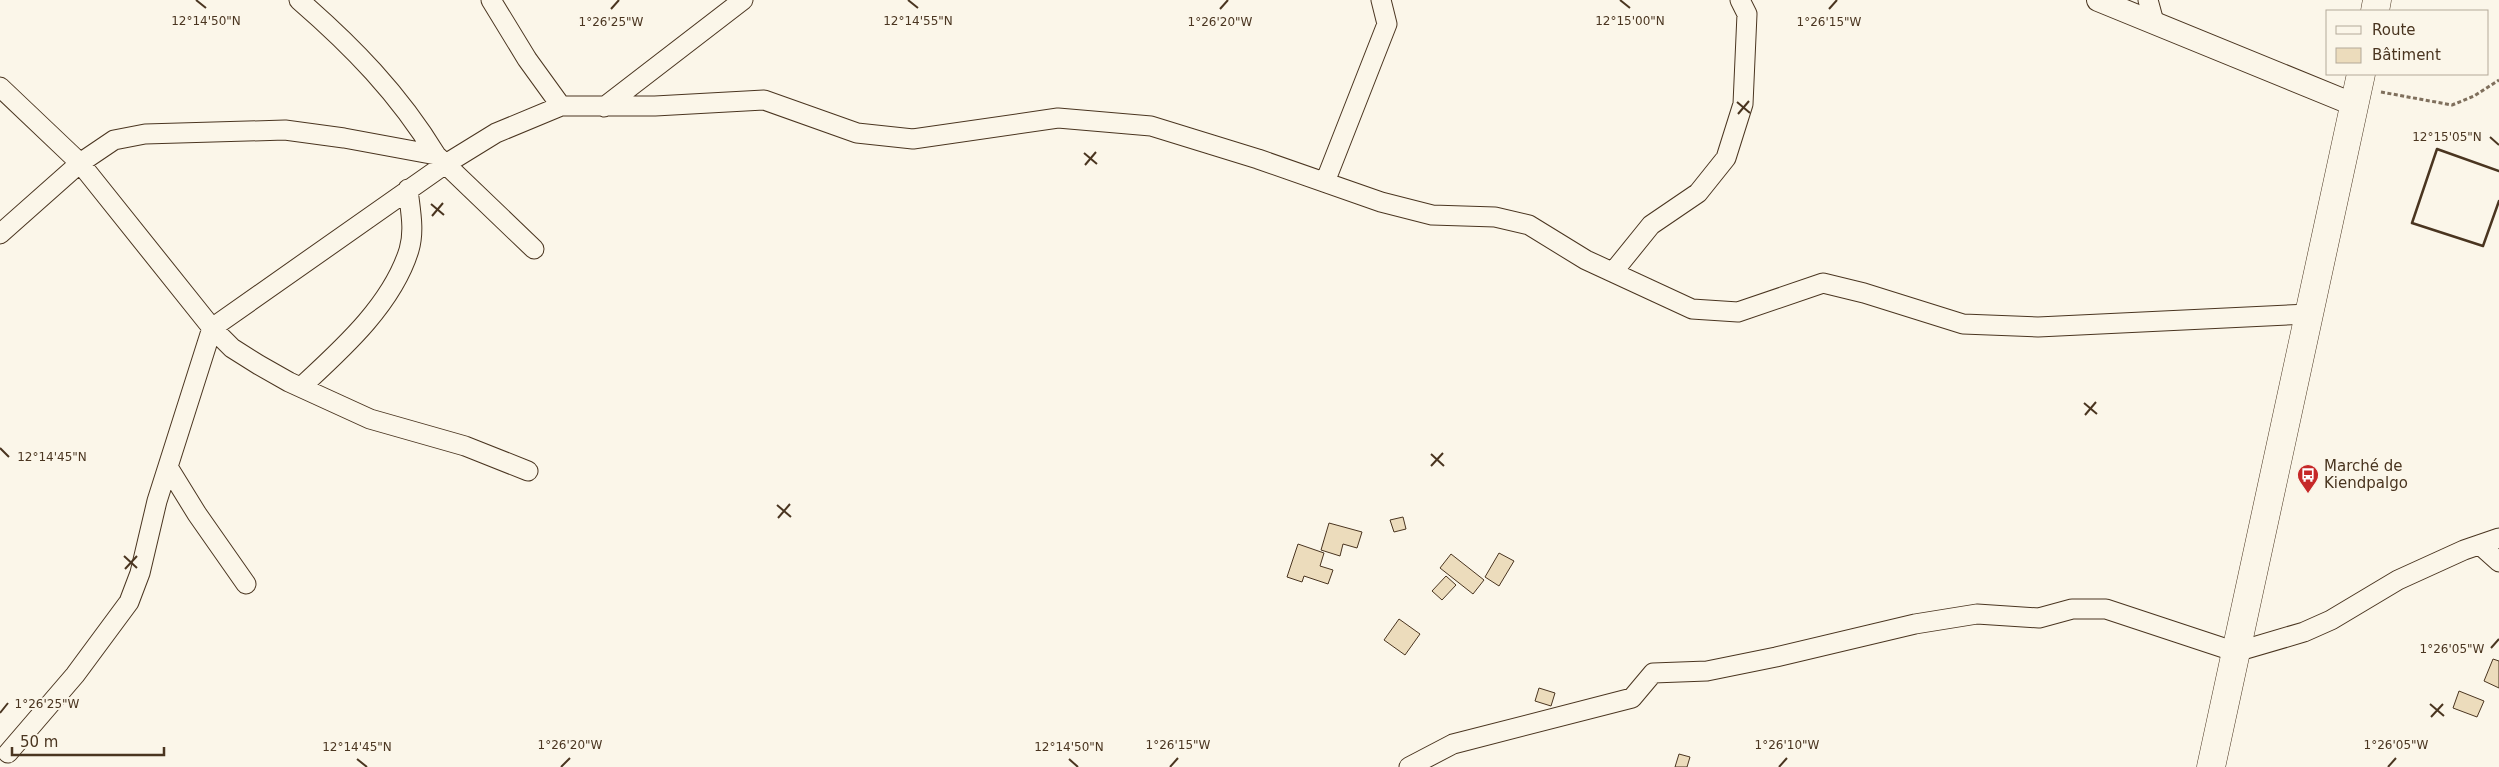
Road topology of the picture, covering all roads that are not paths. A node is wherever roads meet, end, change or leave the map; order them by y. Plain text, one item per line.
1 (299, 0) edge
2 (491, 0) edge
3 (743, 0) edge
4 (1381, 0) edge
5 (1740, 0) edge
6 (2098, 0) edge
7 (2148, 0) edge
8 (2154, 22) junction
9 (0, 87) edge
10 (2358, 89) edge
11 (561, 106) junction
12 (604, 107) junction
13 (440, 160) junction
14 (80, 163) junction
15 (1325, 182) junction
16 (408, 189) junction
17 (0, 234) edge
18 (534, 249) dead end
19 (1613, 272) junction
20 (2309, 314) junction
21 (212, 328) junction
22 (301, 388) junction
23 (168, 467) junction
24 (528, 471) dead end
25 (2499, 538) edge
26 (2480, 545) junction
27 (2499, 562) edge
28 (246, 584) dead end
29 (2236, 652) junction
30 (8, 753) dead end
31 (1409, 767) edge
32 (2211, 767) edge

1 - 13 street
2 - 11 street
3 - 12 street
4 - 15 street
5 - 19 street
6 - 8 street
7 - 8 street
8 - 10 street
9 - 14 street
10 - 20 highway
11 - 12 street
11 - 13 street
12 - 15 street
13 - 14 street
13 - 16 street
13 - 18 street
14 - 17 street
14 - 21 street
15 - 19 street
16 - 21 street
16 - 22 street
19 - 20 street
20 - 29 highway
21 - 22 street
21 - 23 street
22 - 24 street
23 - 28 street
23 - 30 street
25 - 26 street
26 - 27 street
26 - 29 street
29 - 31 street
29 - 32 highway

